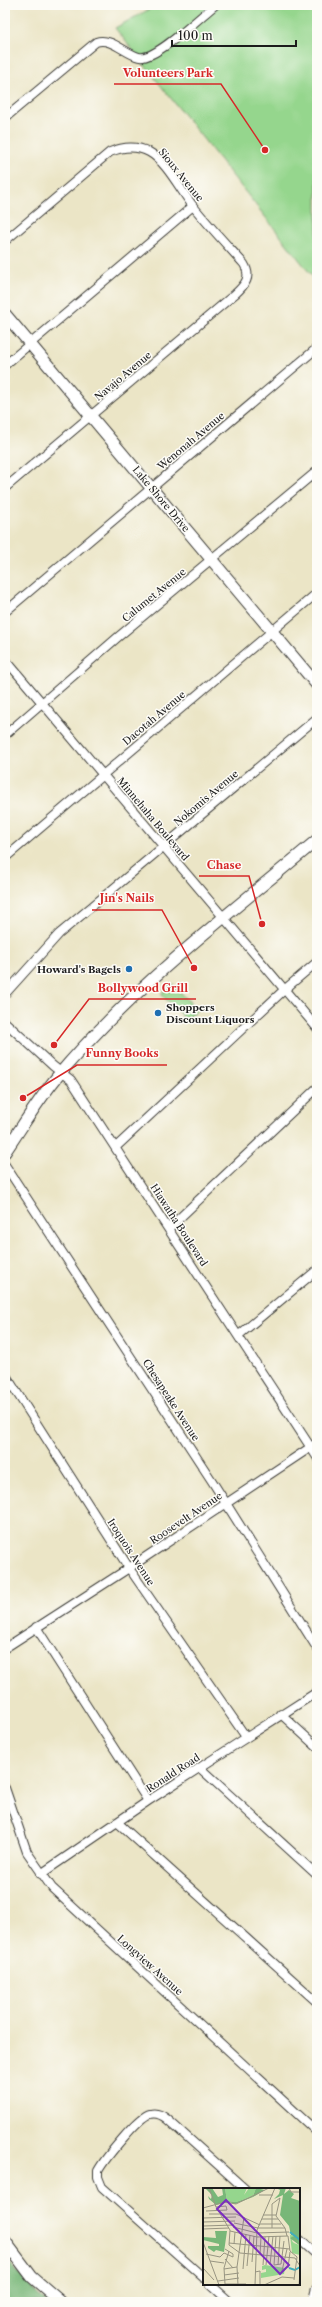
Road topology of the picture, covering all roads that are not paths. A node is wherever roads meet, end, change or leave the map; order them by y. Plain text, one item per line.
1 (215, 5) edge
2 (5, 118) edge
3 (193, 206) junction
4 (5, 241) edge
5 (248, 275) joint
6 (5, 314) edge
7 (30, 344) junction
8 (317, 348) edge
9 (5, 365) edge
10 (91, 416) junction
11 (317, 471) edge
12 (5, 488) edge
13 (152, 488) junction
14 (212, 560) junction
15 (317, 594) edge
16 (5, 612) edge
17 (272, 632) junction
18 (5, 659) edge
19 (317, 685) edge
20 (42, 702) junction
21 (317, 718) edge
22 (5, 735) edge
23 (103, 774) junction
24 (317, 840) edge
25 (164, 846) junction
26 (5, 858) edge
27 (224, 918) junction
28 (317, 962) edge
29 (284, 990) junction
30 (5, 994) edge
31 (5, 1022) edge
32 (317, 1028) edge
33 (61, 1073) junction
34 (317, 1088) edge
35 (116, 1147) junction
36 (5, 1152) edge
37 (5, 1164) edge
38 (169, 1228) junction
39 (317, 1270) edge
40 (239, 1336) junction
41 (5, 1374) edge
42 (314, 1446) edge
43 (317, 1457) edge
44 (226, 1504) junction
45 (129, 1568) junction
46 (36, 1628) junction
47 (5, 1648) edge
48 (317, 1648) edge
49 (317, 1692) edge
50 (281, 1714) junction
51 (246, 1737) junction
52 (317, 1747) edge
53 (200, 1768) junction
54 (5, 1788) edge
55 (148, 1801) junction
56 (117, 1822) junction
57 (41, 1874) junction
58 (317, 1875) edge
59 (317, 2002) edge
60 (317, 2132) edge
61 (244, 2188) edge
62 (300, 2240) edge
63 (5, 2241) edge
64 (317, 2255) edge
65 (203, 2277) edge
66 (211, 2285) edge
67 (317, 2290) edge
68 (62, 2302) edge
69 (230, 2302) edge
70 (314, 2302) edge

1 - 2 street
3 - 4 street, Sioux Avenue
3 - 5 street, Sioux Avenue
3 - 7 street
5 - 10 street, Navajo Avenue
6 - 7 street, Lake Shore Drive
7 - 9 street
7 - 10 street, Lake Shore Drive
8 - 13 street, Wenonah Avenue
10 - 12 street, Navajo Avenue
10 - 13 street, Lake Shore Drive
11 - 14 street, Calumet Avenue
13 - 14 street, Lake Shore Drive
13 - 16 street, Wenonah Avenue
14 - 17 street, Lake Shore Drive
14 - 20 street, Calumet Avenue
15 - 17 street, Dacotah Avenue
17 - 19 street, Lake Shore Drive
17 - 23 street, Dacotah Avenue
18 - 20 street, Minnehaha Boulevard
20 - 22 street, Calumet Avenue
20 - 23 street, Minnehaha Boulevard
21 - 25 street, Nokomis Avenue
23 - 25 street, Minnehaha Boulevard
23 - 26 street, Dacotah Avenue
24 - 27 street
25 - 27 street, Minnehaha Boulevard
25 - 30 street, Nokomis Avenue
27 - 29 street, Minnehaha Boulevard
27 - 33 street
28 - 29 street
29 - 32 street, Minnehaha Boulevard
29 - 35 street
31 - 33 street, Hiawatha Boulevard
33 - 35 street, Hiawatha Boulevard
33 - 36 street
34 - 38 street
35 - 38 street, Hiawatha Boulevard
37 - 44 street, Chesapeake Avenue
38 - 40 street, Hiawatha Boulevard
39 - 40 street
40 - 42 street, Hiawatha Boulevard
41 - 45 street, Iroquois Avenue
42 - 43 street, Hiawatha Boulevard
42 - 44 street, Roosevelt Avenue
44 - 45 street, Roosevelt Avenue
44 - 48 street, Chesapeake Avenue
45 - 46 street, Roosevelt Avenue
45 - 51 street, Iroquois Avenue
46 - 47 street, Roosevelt Avenue
46 - 55 street
49 - 50 street, Ronald Road
50 - 51 street, Ronald Road
50 - 52 street
51 - 53 street, Ronald Road
53 - 55 street, Ronald Road
53 - 58 street
54 - 57 street, Longview Avenue
55 - 56 street, Ronald Road
56 - 57 street, Ronald Road
56 - 59 street
57 - 60 street, Longview Avenue
61 - 65 street
62 - 64 street
63 - 68 street
66 - 69 street
67 - 70 street

